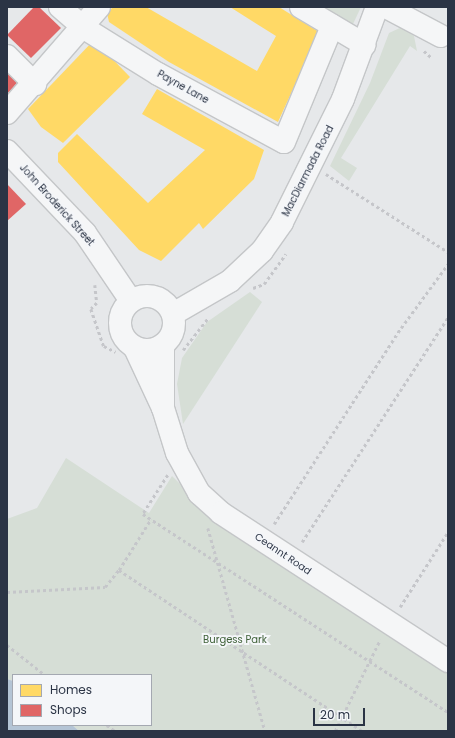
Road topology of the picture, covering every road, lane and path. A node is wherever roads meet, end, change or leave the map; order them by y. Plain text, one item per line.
1 (60, 7) edge
2 (99, 7) edge
3 (300, 7) edge
4 (377, 7) edge
5 (386, 7) edge
6 (332, 26) junction
7 (84, 28) junction
8 (441, 36) dead end
9 (364, 45) junction
10 (422, 49) dead end
11 (7, 56) edge
12 (431, 57) dead end
13 (35, 84) junction
14 (7, 113) edge
15 (7, 151) edge
16 (321, 171) junction
17 (288, 251) dead end
18 (448, 252) edge
19 (448, 264) edge
20 (95, 281) dead end
21 (245, 290) dead end
22 (130, 301) junction
23 (173, 314) junction
24 (211, 315) dead end
25 (448, 317) edge
26 (99, 332) dead end
27 (135, 348) junction
28 (171, 351) junction
29 (163, 408) junction
30 (172, 468) dead end
31 (151, 519) junction
32 (206, 523) dead end
33 (263, 540) junction
34 (216, 560) junction
35 (291, 560) junction
36 (119, 570) junction
37 (7, 592) edge
38 (7, 646) edge
39 (242, 650) junction
40 (448, 661) edge
41 (44, 674) edge
42 (448, 712) edge
43 (265, 731) edge
44 (362, 731) edge

1 - 7 street, Payne Lane
2 - 7 street
3 - 6 street
4 - 9 street, MacDiarmada Road
5 - 8 street
6 - 7 street, Payne Lane
6 - 9 street
7 - 13 street
9 - 16 street, MacDiarmada Road
10 - 12 path
11 - 13 street
13 - 14 street
15 - 22 street, John Broderick Street
16 - 18 path
16 - 23 street, MacDiarmada Road
17 - 21 path
19 - 33 path
20 - 26 path
22 - 23 street
22 - 27 street
23 - 28 street
24 - 28 path
25 - 35 path
27 - 28 street
27 - 29 street, Ceannt Road
28 - 29 street, Ceannt Road
29 - 33 street, Ceannt Road
30 - 31 path
31 - 34 path
31 - 36 path
32 - 34 path
33 - 35 street, Ceannt Road
34 - 39 path
34 - 42 path
35 - 40 street, Ceannt Road
36 - 37 path
36 - 39 path
38 - 41 path
39 - 43 path
39 - 44 path

